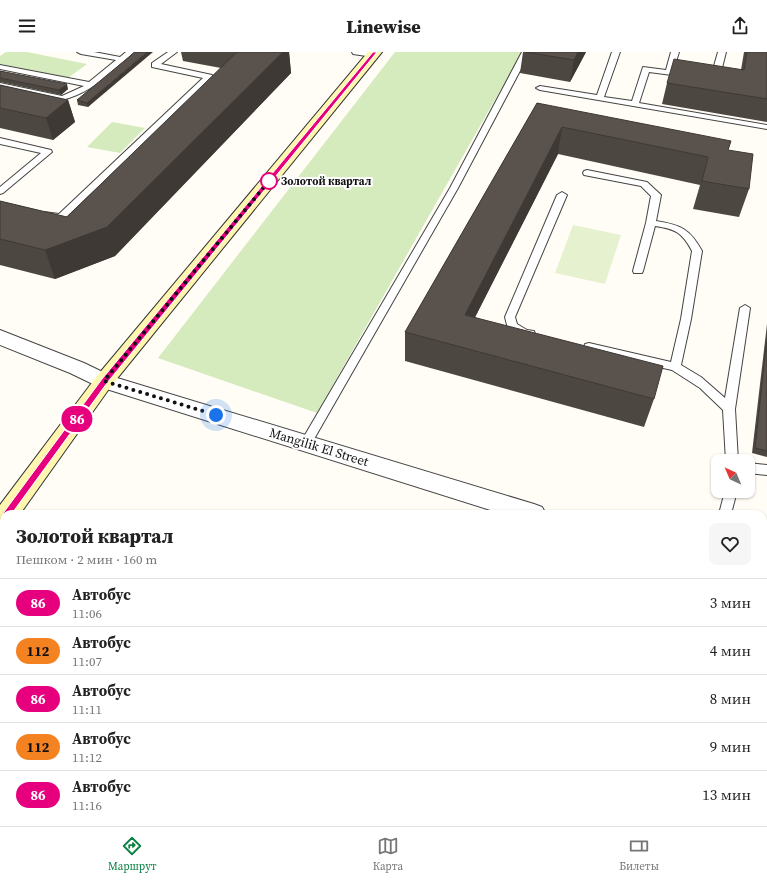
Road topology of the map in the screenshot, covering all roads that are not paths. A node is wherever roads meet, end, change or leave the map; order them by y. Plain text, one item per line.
1 (81, 52) edge
2 (130, 52) edge
3 (172, 52) edge
4 (526, 52) edge
5 (616, 52) edge
6 (675, 52) edge
7 (722, 52) edge
8 (368, 53) edge
9 (121, 59) junction
10 (0, 68) edge
11 (708, 79) edge
12 (0, 85) edge
13 (91, 85) junction
14 (540, 88) dead end
15 (600, 98) junction
16 (635, 104) junction
17 (767, 127) edge
18 (0, 141) edge
19 (587, 173) dead end
20 (1, 190) edge
21 (562, 195) dead end
22 (39, 212) edge
23 (651, 223) junction
24 (638, 271) dead end
25 (745, 308) dead end
26 (0, 336) edge
27 (539, 336) edge
28 (577, 345) edge
29 (675, 366) junction
30 (104, 381) junction
31 (729, 409) junction
32 (306, 443) junction
33 (732, 454) edge
34 (755, 469) edge
35 (767, 470) edge
36 (729, 498) edge
37 (10, 510) edge
38 (521, 510) edge
39 (726, 510) edge

1 - 9 lane
2 - 9 lane
3 - 22 lane
4 - 32 lane
5 - 15 lane
6 - 16 lane
7 - 11 lane
8 - 30 main road
9 - 13 lane
10 - 13 lane
12 - 13 lane
14 - 15 lane
15 - 16 lane
16 - 17 lane
18 - 20 lane
19 - 23 lane
21 - 27 lane
23 - 24 lane
23 - 29 lane
25 - 31 lane
26 - 30 street, Mangilik El Street
28 - 29 lane
29 - 31 lane
30 - 32 street, Mangilik El Street
30 - 37 main road
31 - 33 lane
32 - 38 street, Mangilik El Street
34 - 35 lane
36 - 39 lane

